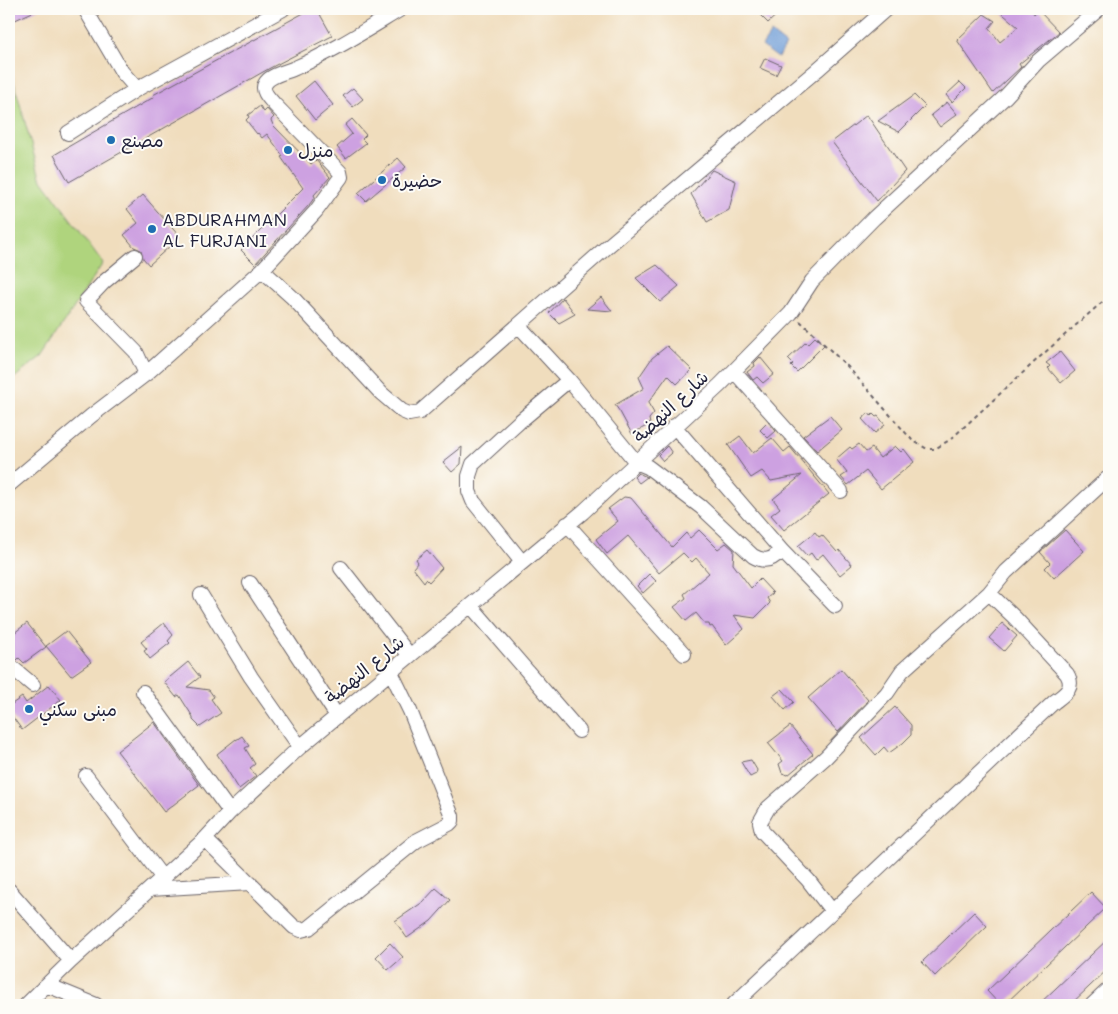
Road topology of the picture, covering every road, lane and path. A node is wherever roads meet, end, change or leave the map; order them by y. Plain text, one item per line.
1 (85, 9) edge
2 (284, 9) edge
3 (401, 9) edge
4 (886, 9) edge
5 (1099, 9) edge
6 (137, 89) junction
7 (68, 133) dead end
8 (136, 256) dead end
9 (262, 270) junction
10 (1109, 296) edge
11 (791, 313) junction
12 (519, 326) junction
13 (734, 371) junction
14 (146, 374) junction
15 (569, 380) junction
16 (674, 426) junction
17 (636, 462) junction
18 (1109, 477) edge
19 (9, 485) edge
20 (841, 491) dead end
21 (567, 524) junction
22 (781, 550) junction
23 (522, 562) junction
24 (341, 568) dead end
25 (250, 583) dead end
26 (989, 593) junction
27 (201, 595) dead end
28 (471, 606) junction
29 (835, 606) dead end
30 (684, 654) dead end
31 (410, 656) junction
32 (9, 664) edge
33 (391, 672) junction
34 (33, 685) dead end
35 (143, 692) dead end
36 (337, 716) junction
37 (579, 731) dead end
38 (300, 747) junction
39 (86, 776) dead end
40 (230, 812) junction
41 (205, 839) junction
42 (162, 877) junction
43 (250, 883) junction
44 (150, 889) junction
45 (9, 890) edge
46 (832, 911) junction
47 (71, 961) junction
48 (47, 985) junction
49 (1109, 989) edge
50 (26, 1005) edge
51 (96, 1005) edge
52 (733, 1005) edge
53 (1092, 1005) edge

1 - 6 street
2 - 6 street
3 - 9 street
4 - 12 street
5 - 11 street, شارع النهضة
6 - 7 street
8 - 14 street
9 - 12 street
9 - 14 street
10 - 11 path
11 - 13 street, شارع النهضة
12 - 15 street
13 - 16 street, شارع النهضة
13 - 20 street
14 - 19 street
15 - 17 street
15 - 23 street
16 - 17 street, شارع النهضة
16 - 22 street
17 - 21 street, شارع النهضة
17 - 22 street
18 - 26 street
21 - 23 street, شارع النهضة
21 - 30 street
22 - 29 street
23 - 28 street, شارع النهضة
24 - 31 street
25 - 36 street
26 - 46 street
26 - 46 street
27 - 38 street
28 - 31 street, شارع النهضة
28 - 37 street
31 - 33 street, شارع النهضة
32 - 34 street
33 - 36 street, شارع النهضة
33 - 43 street
35 - 40 street
36 - 38 street, شارع النهضة
38 - 40 street, شارع النهضة
39 - 42 street
40 - 41 street, شارع النهضة
41 - 42 street, شارع النهضة
41 - 43 street
42 - 44 street, شارع النهضة
43 - 44 street
44 - 47 street, شارع النهضة
45 - 47 street
46 - 52 street
47 - 48 street, شارع النهضة
48 - 50 street, شارع النهضة
48 - 51 street
49 - 53 street

